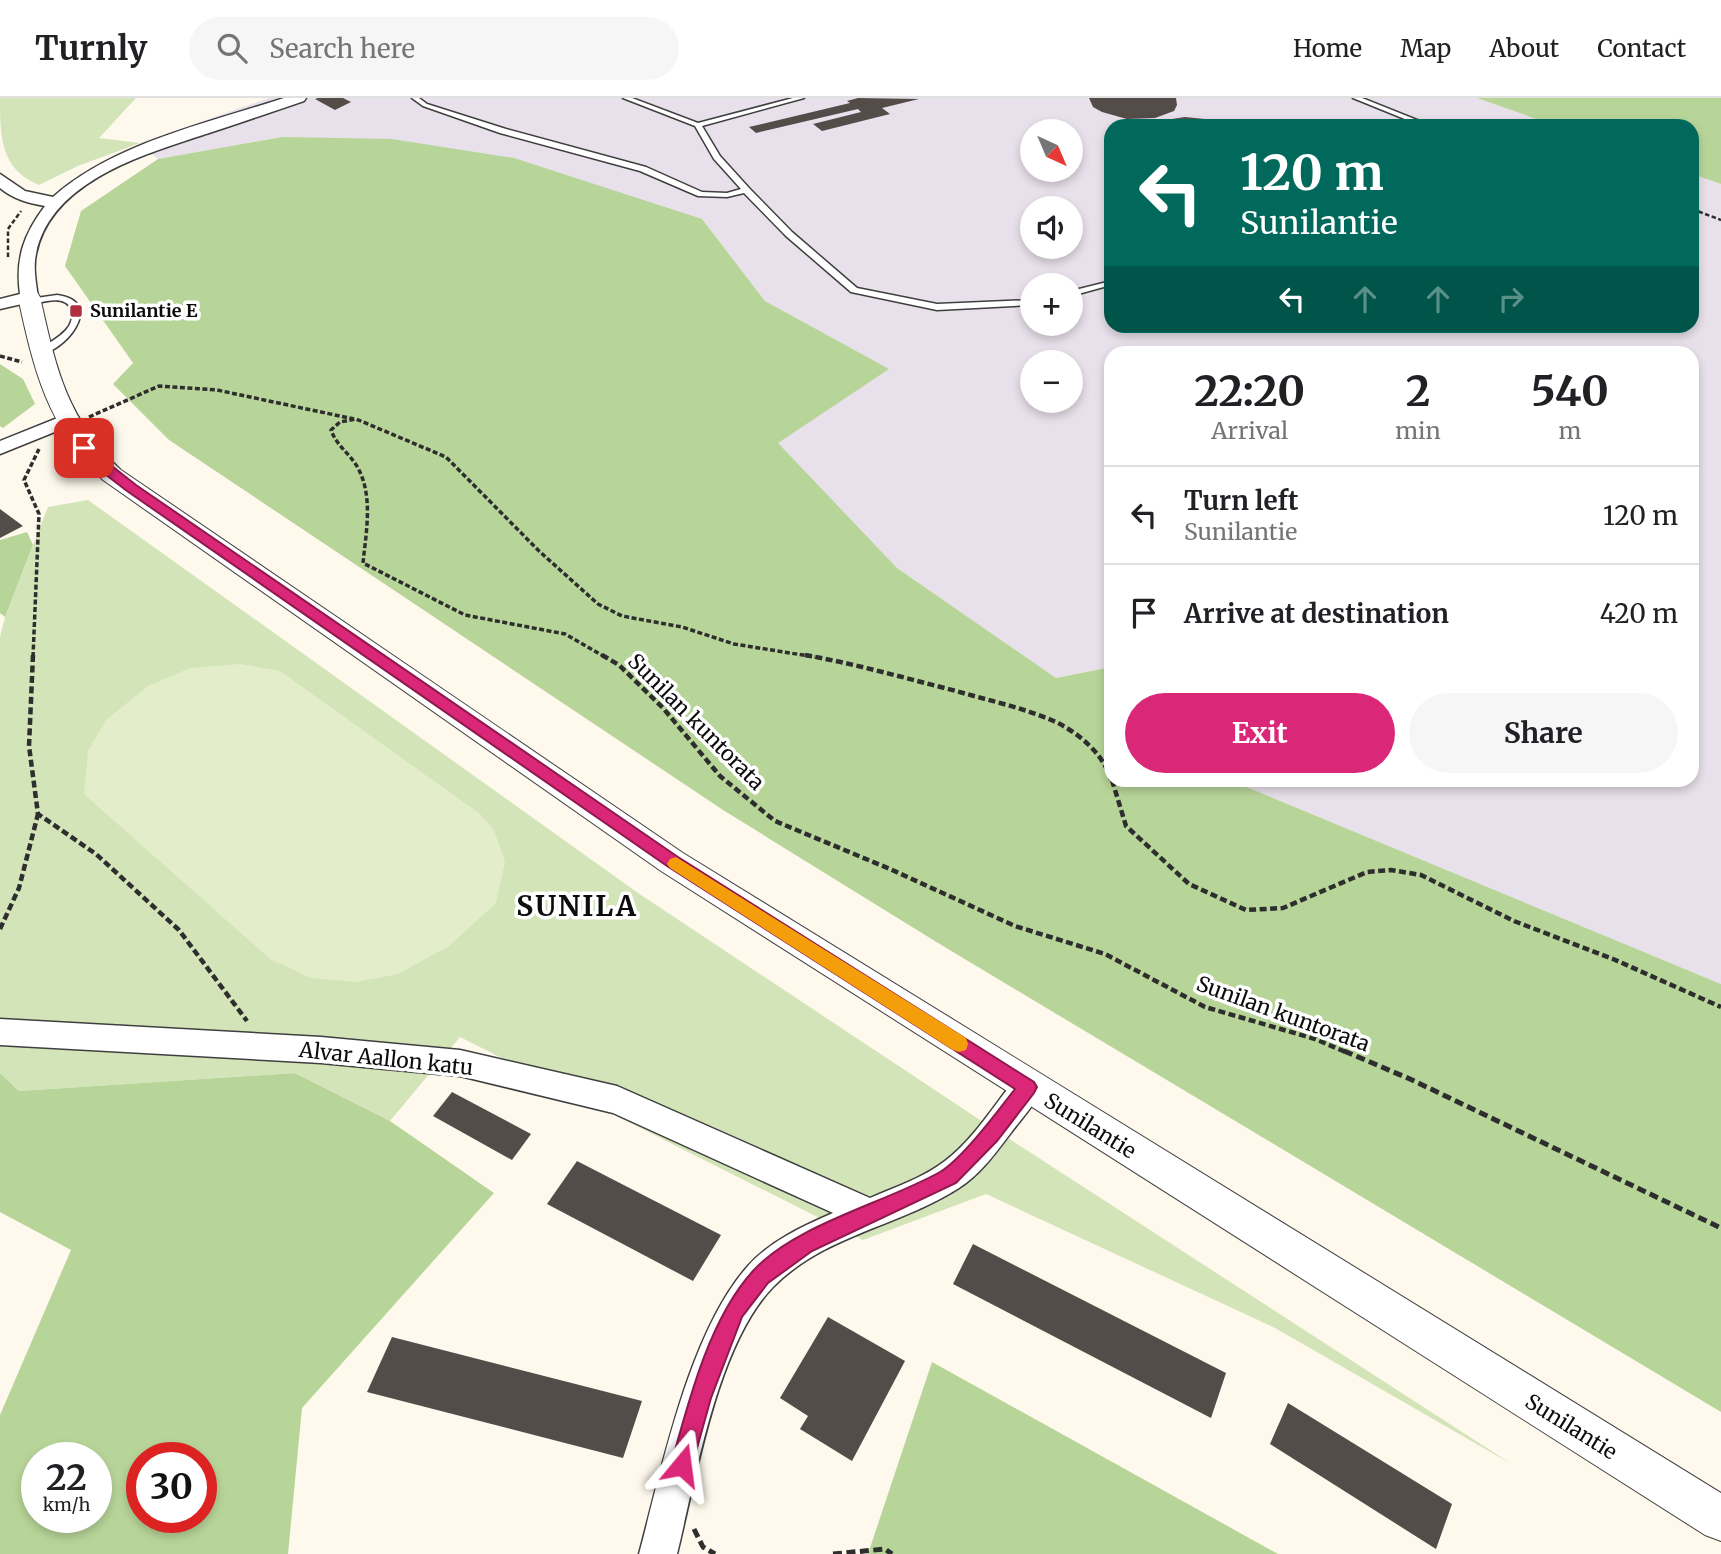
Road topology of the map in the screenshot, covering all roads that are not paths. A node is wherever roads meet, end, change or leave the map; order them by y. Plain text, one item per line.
1 (299, 98) edge
2 (415, 98) edge
3 (626, 98) edge
4 (801, 98) edge
5 (1356, 98) edge
6 (1410, 119) edge
7 (698, 125) junction
8 (0, 179) edge
9 (746, 190) junction
10 (59, 202) junction
11 (1104, 285) edge
12 (1083, 291) edge
13 (29, 299) junction
14 (0, 304) edge
15 (1020, 304) edge
16 (41, 352) junction
17 (68, 424) junction
18 (0, 449) edge
19 (0, 1032) edge
20 (1028, 1087) junction
21 (871, 1214) junction
22 (1721, 1520) edge
23 (657, 1554) edge

1 - 10 street
2 - 9 lane
3 - 7 lane
4 - 7 lane
5 - 6 lane
7 - 9 lane
8 - 10 street
9 - 15 lane
10 - 13 street
11 - 12 lane
13 - 14 street
13 - 16 street, Sunilantie
13 - 16 lane
16 - 17 street, Sunilantie
17 - 18 street
17 - 20 street, Sunilantie
19 - 21 street, Alvar Aallon katu
20 - 21 street
20 - 22 street, Sunilantie
21 - 23 street

